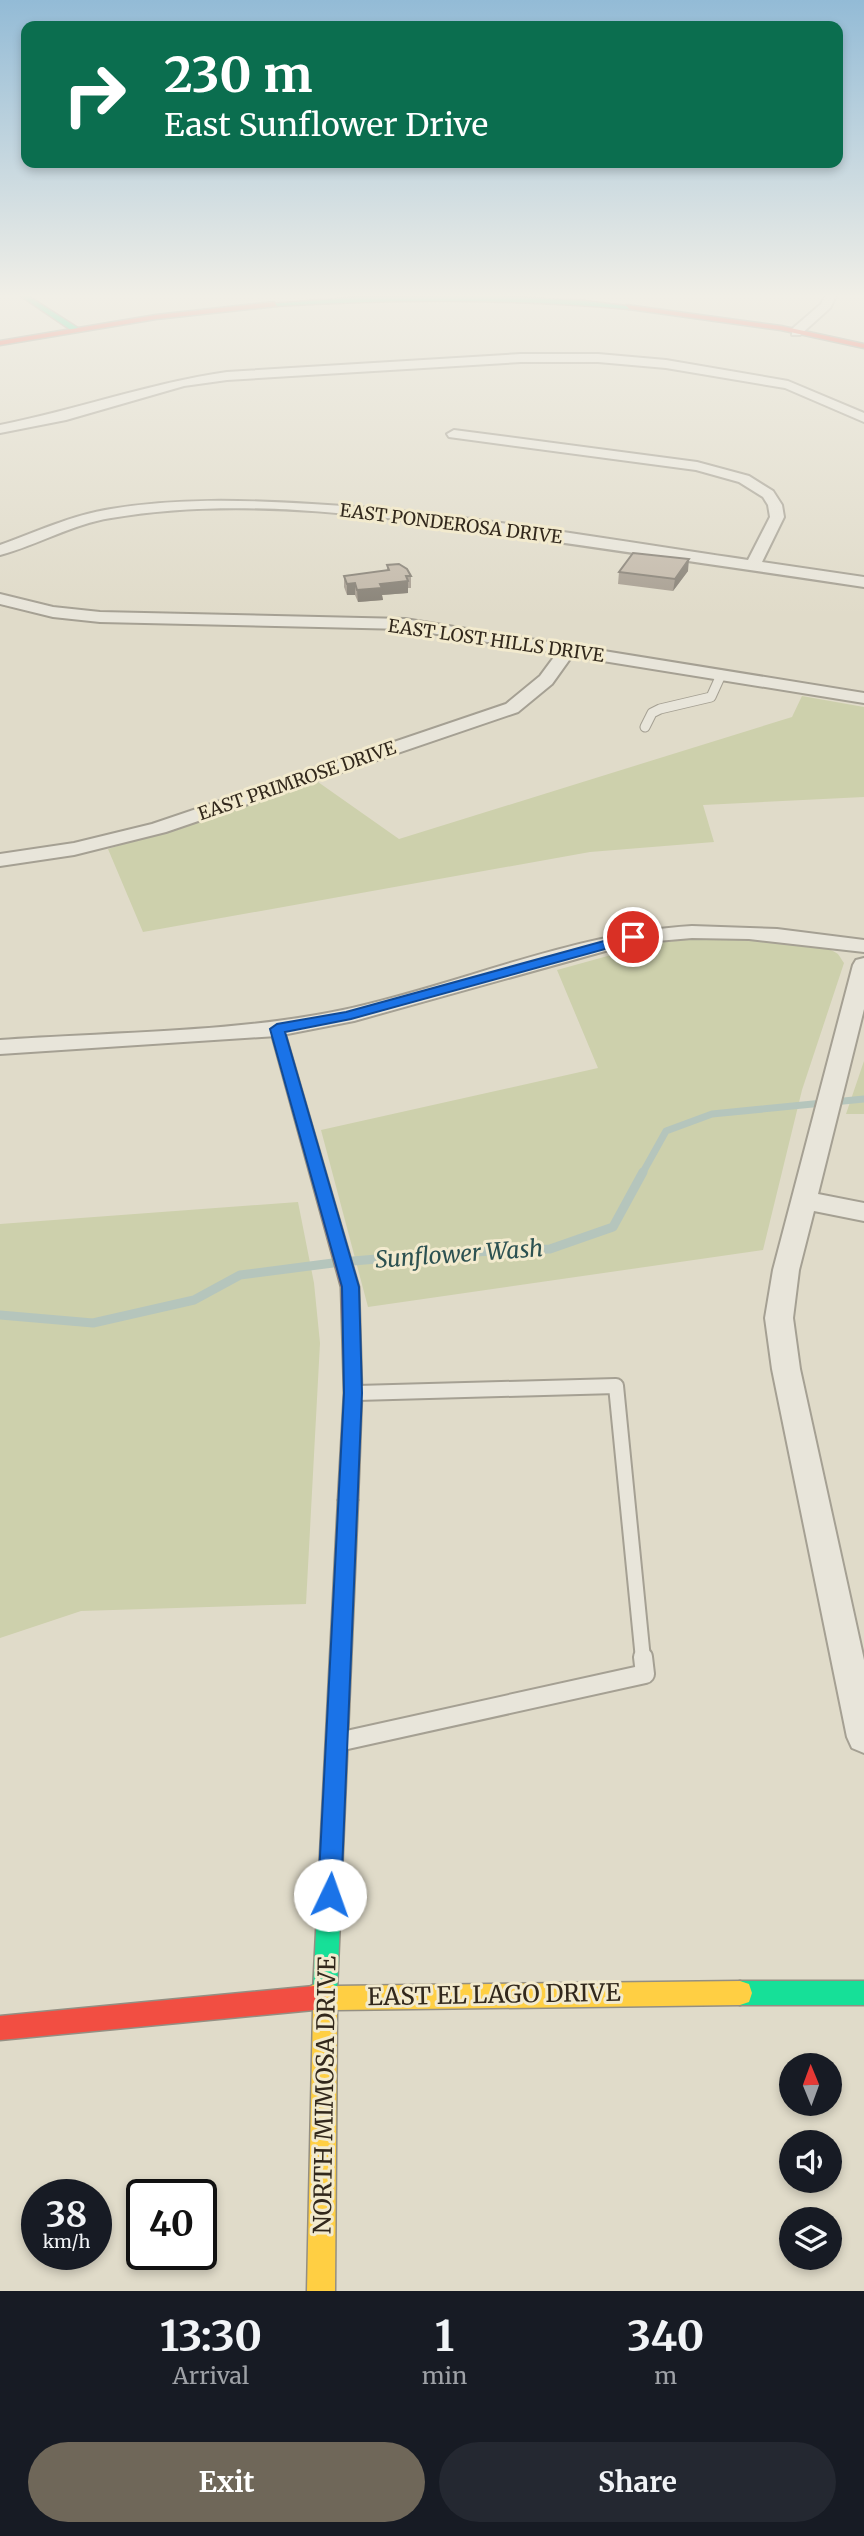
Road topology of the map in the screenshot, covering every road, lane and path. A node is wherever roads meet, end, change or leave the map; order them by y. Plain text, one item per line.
1 (110, 403) edge
2 (830, 403) edge
3 (864, 418) edge
4 (0, 429) edge
5 (454, 434) dead end
6 (0, 550) edge
7 (753, 565) junction
8 (864, 582) edge
9 (0, 599) edge
10 (567, 651) junction
11 (721, 675) junction
12 (864, 698) edge
13 (645, 727) dead end
14 (0, 860) edge
15 (864, 946) edge
16 (864, 965) edge
17 (277, 1029) junction
18 (0, 1048) edge
19 (804, 1200) junction
20 (864, 1212) edge
21 (353, 1393) junction
22 (864, 1737) edge
23 (337, 1742) junction
24 (864, 1993) edge
25 (325, 1997) junction
26 (0, 2028) edge
27 (321, 2291) edge

1 - 4 street
2 - 3 street
5 - 7 street
6 - 7 street, EAST PONDEROSA DRIVE
7 - 8 street, EAST PONDEROSA DRIVE
9 - 10 street, EAST LOST HILLS DRIVE
10 - 11 street, EAST LOST HILLS DRIVE
10 - 14 street, EAST PRIMROSE DRIVE
11 - 12 street, EAST LOST HILLS DRIVE
11 - 13 lane
15 - 17 street
16 - 19 street
17 - 18 street
17 - 21 street, NORTH MIMOSA DRIVE
19 - 20 street
19 - 22 street
21 - 23 street, NORTH MIMOSA DRIVE
21 - 23 lane
23 - 25 street, NORTH MIMOSA DRIVE
24 - 25 street, EAST EL LAGO DRIVE
25 - 26 street, EAST EL LAGO DRIVE
25 - 27 street, NORTH MIMOSA DRIVE

